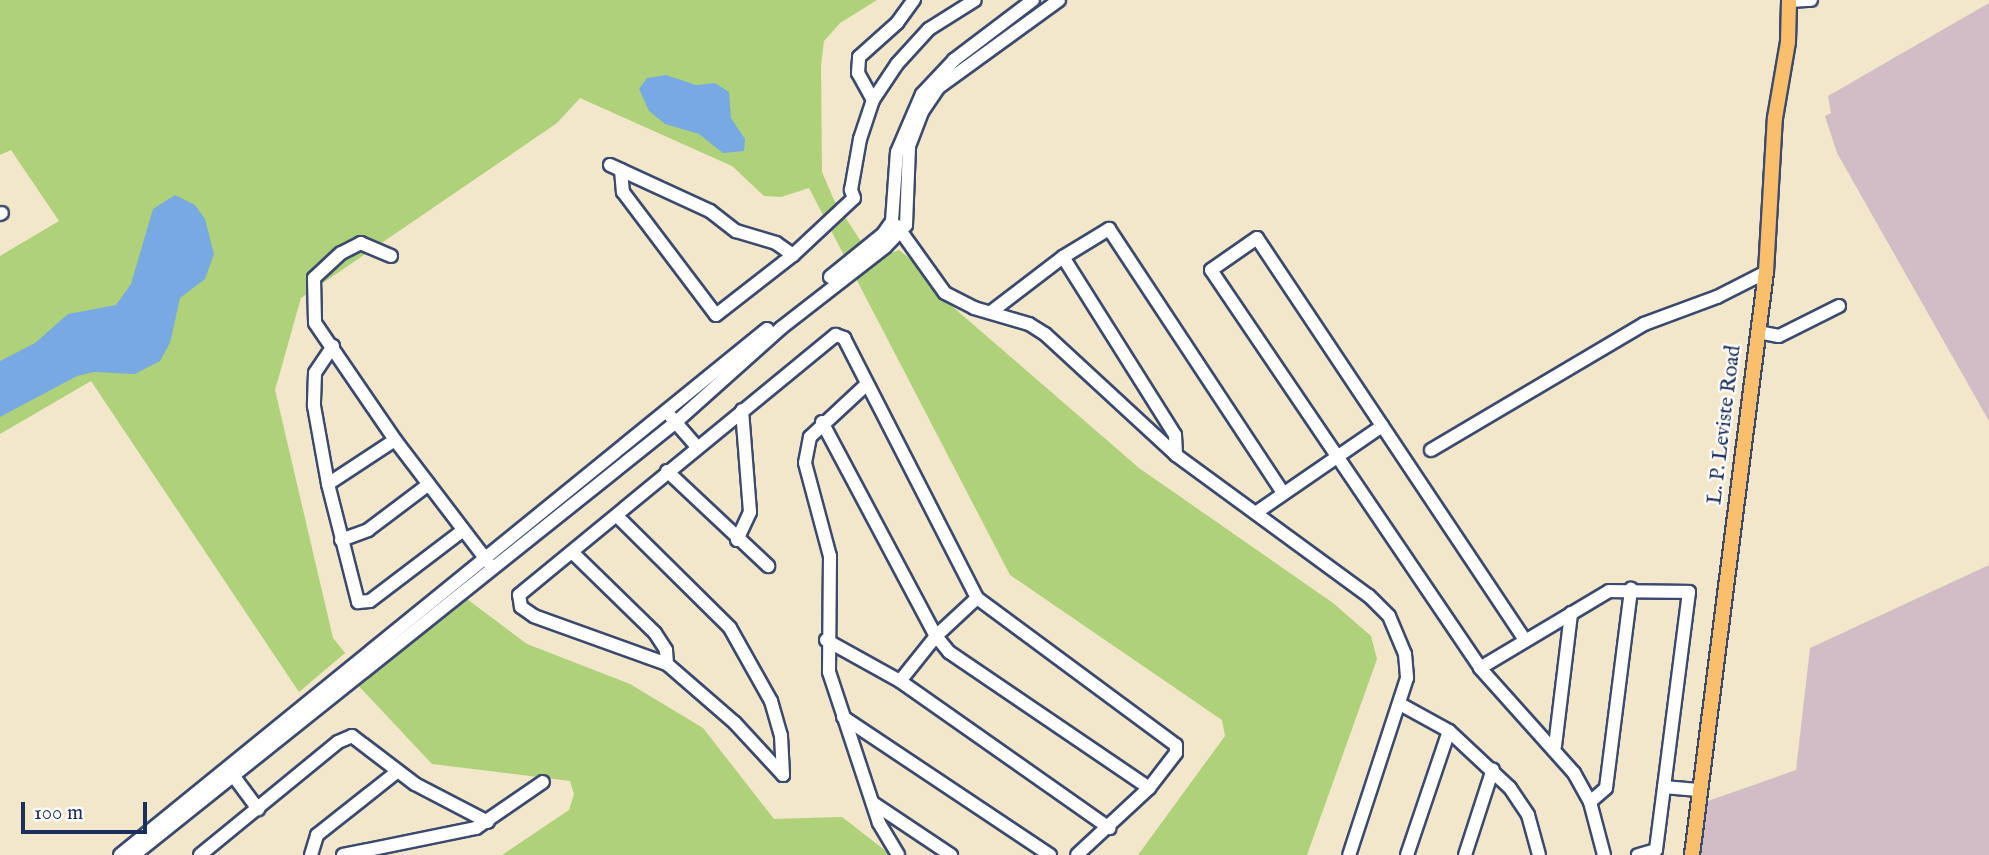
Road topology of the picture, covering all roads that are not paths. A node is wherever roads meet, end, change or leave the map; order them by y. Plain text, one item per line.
1 (915, 0) edge
2 (943, 0) edge
3 (975, 0) edge
4 (1033, 0) edge
5 (1059, 0) edge
6 (1811, 0) edge
7 (1789, 1) edge
8 (949, 14) junction
9 (873, 100) junction
10 (892, 221) junction
11 (902, 231) junction
12 (885, 247) junction
13 (920, 254) junction
14 (793, 255) junction
15 (391, 256) dead end
16 (1063, 257) junction
17 (1766, 272) junction
18 (1839, 306) dead end
19 (991, 313) junction
20 (1758, 332) junction
21 (332, 346) junction
22 (867, 384) junction
23 (742, 410) junction
24 (672, 417) junction
25 (822, 422) junction
26 (1382, 426) junction
27 (395, 440) junction
28 (696, 446) junction
29 (1431, 450) dead end
30 (1176, 455) junction
31 (1336, 460) junction
32 (667, 471) junction
33 (328, 484) junction
34 (429, 484) junction
35 (1283, 493) junction
36 (1256, 512) junction
37 (617, 516) junction
38 (461, 531) junction
39 (341, 540) junction
40 (737, 540) junction
41 (572, 552) junction
42 (489, 562) junction
43 (768, 566) dead end
44 (1632, 589) junction
45 (977, 598) junction
46 (1571, 613) junction
47 (936, 636) junction
48 (826, 640) junction
49 (1525, 640) junction
50 (667, 664) junction
51 (1480, 668) junction
52 (900, 681) junction
53 (1400, 704) junction
54 (843, 716) junction
55 (1449, 731) junction
56 (1555, 746) junction
57 (1493, 769) junction
58 (230, 771) junction
59 (398, 771) junction
60 (543, 782) dead end
61 (1664, 786) junction
62 (1149, 788) junction
63 (1698, 790) junction
64 (1590, 802) junction
65 (873, 803) junction
66 (258, 809) junction
67 (488, 821) junction
68 (1110, 828) junction
69 (120, 855) edge
70 (134, 855) edge
71 (200, 855) edge
72 (311, 855) edge
73 (343, 855) edge
74 (898, 855) edge
75 (951, 855) edge
76 (1050, 855) edge
77 (1077, 855) edge
78 (1349, 855) edge
79 (1407, 855) edge
80 (1465, 855) edge
81 (1539, 855) edge
82 (1604, 855) edge
83 (1638, 855) edge
84 (1692, 855) edge

1 - 9 street
2 - 8 street
3 - 8 street
4 - 10 street
5 - 11 street
6 - 7 street
7 - 17 main road, L. P. Leviste Road
8 - 9 street
9 - 14 street
10 - 11 street
10 - 24 street
11 - 12 street
11 - 13 street
12 - 13 street
12 - 24 street
13 - 19 street
14 - 14 street
15 - 21 street
16 - 19 street
16 - 30 street
16 - 35 street
17 - 20 main road, L. P. Leviste Road
17 - 29 street
18 - 20 street
19 - 30 street
20 - 63 main road, L. P. Leviste Road
21 - 27 street
21 - 33 street
22 - 23 street
22 - 25 street
22 - 45 street
23 - 28 street
23 - 40 street
24 - 28 street
24 - 42 street
25 - 47 street
25 - 48 street
26 - 31 street
26 - 31 street
26 - 49 street
27 - 33 street
27 - 34 street
28 - 32 street
30 - 36 street
31 - 35 street
31 - 51 street
32 - 37 street
32 - 40 street
33 - 39 street
34 - 38 street
34 - 39 street
35 - 36 street
36 - 53 street
37 - 41 street
37 - 50 street
38 - 39 street
38 - 42 street
40 - 43 street
41 - 50 street
41 - 50 street
42 - 58 street
44 - 46 street
44 - 61 street
44 - 64 street
45 - 47 street
45 - 62 street
46 - 49 street
46 - 56 street
47 - 52 street
47 - 62 street
48 - 52 street
48 - 54 street
49 - 51 street
51 - 56 street
52 - 68 street
53 - 55 street
53 - 78 street
54 - 65 street
54 - 76 street
55 - 57 street
55 - 79 street
56 - 64 street
57 - 80 street
57 - 81 street
58 - 66 street
58 - 69 street
58 - 70 street
59 - 66 street
59 - 67 street
59 - 72 street
60 - 67 street
61 - 63 street
61 - 83 street
62 - 68 street
63 - 84 main road, L. P. Leviste Road
64 - 82 street
65 - 74 street
65 - 75 street
66 - 71 street
67 - 73 street
68 - 77 street

